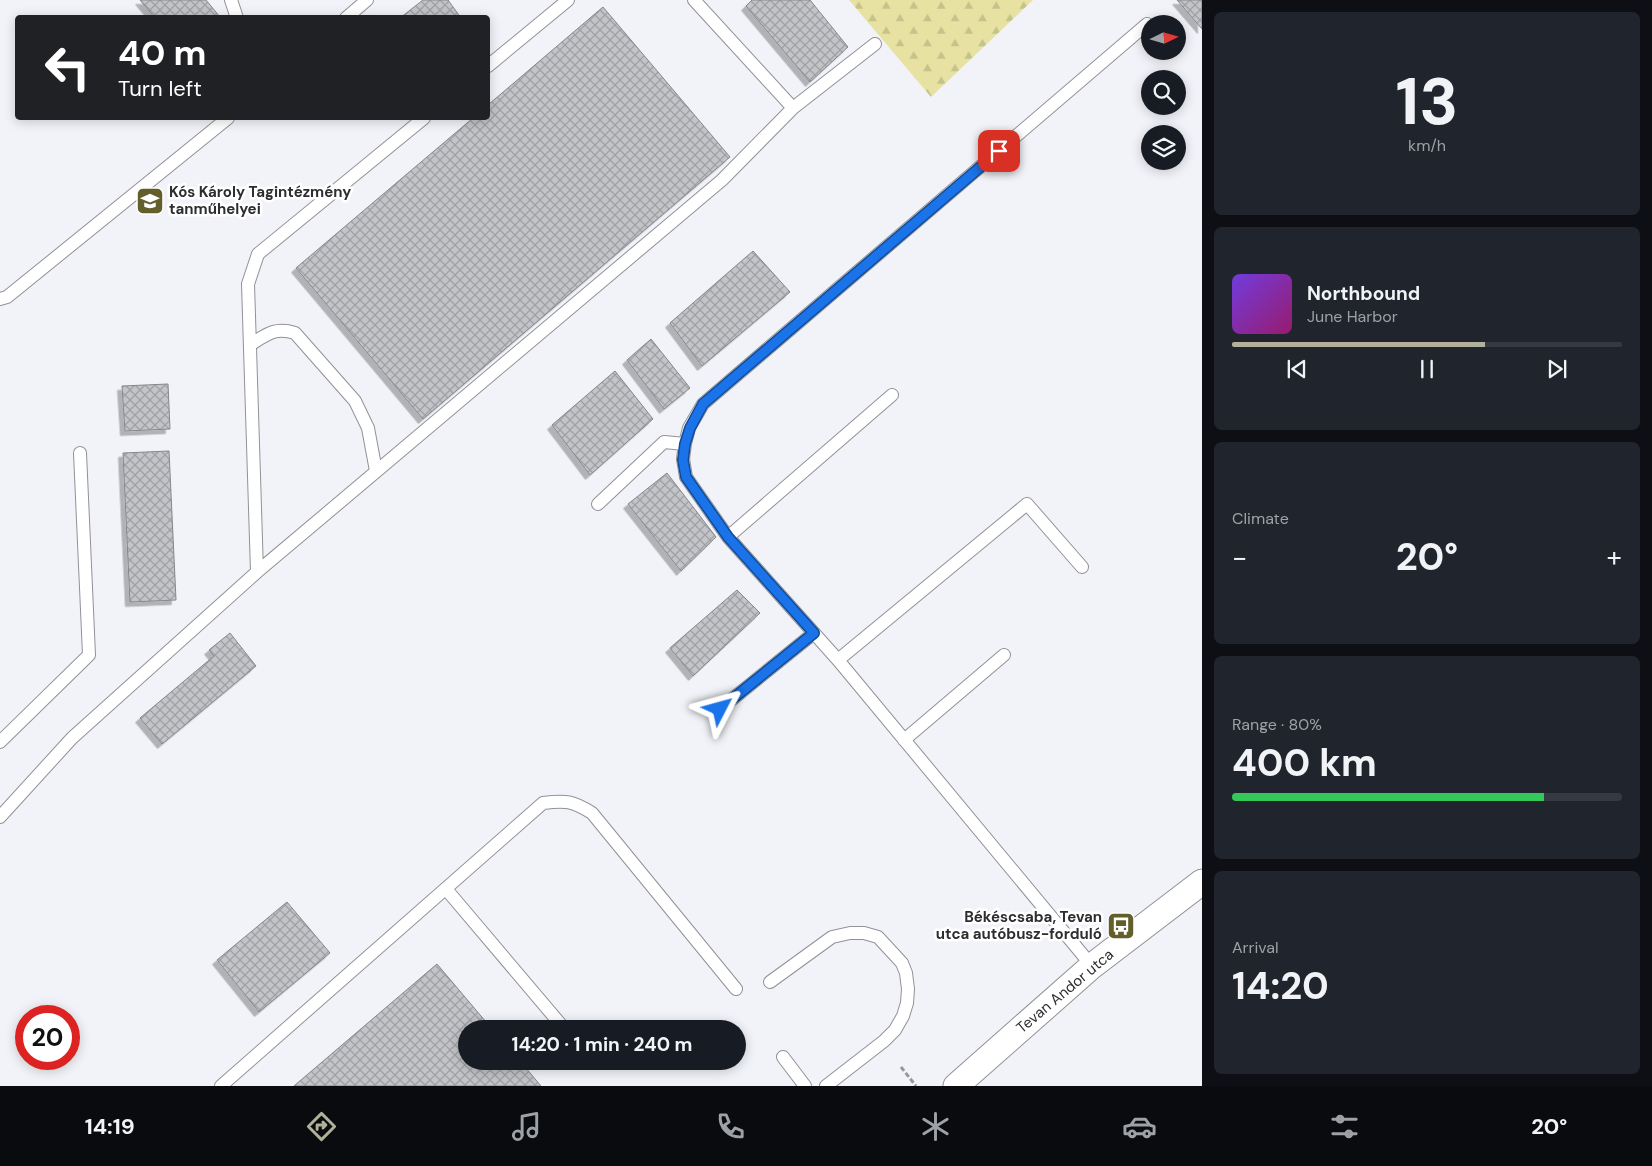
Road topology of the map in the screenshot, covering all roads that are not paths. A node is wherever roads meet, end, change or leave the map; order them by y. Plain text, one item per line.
1 (231, 0) edge
2 (366, 0) edge
3 (568, 0) edge
4 (694, 0) edge
5 (237, 15) edge
6 (349, 15) edge
7 (1141, 29) edge
8 (875, 44) dead end
9 (490, 64) edge
10 (793, 108) junction
11 (226, 120) edge
12 (422, 120) edge
13 (0, 298) edge
14 (250, 345) junction
15 (892, 395) dead end
16 (685, 444) junction
17 (80, 453) dead end
18 (376, 471) junction
19 (598, 504) dead end
20 (728, 537) junction
21 (1082, 568) dead end
22 (257, 572) junction
23 (814, 633) junction
24 (1004, 655) dead end
25 (838, 660) junction
26 (720, 709) dead end
27 (904, 740) junction
28 (0, 742) edge
29 (0, 817) edge
30 (1202, 882) edge
31 (446, 889) junction
32 (1092, 966) junction
33 (770, 982) dead end
34 (736, 989) dead end
35 (557, 1020) edge
36 (783, 1057) dead end
37 (221, 1086) edge
38 (805, 1086) edge
39 (826, 1086) edge
40 (956, 1086) edge

1 - 5 lane
2 - 6 lane
3 - 9 lane
4 - 10 lane
7 - 16 lane
8 - 10 lane
10 - 18 lane
11 - 13 lane
12 - 14 lane
14 - 18 lane
14 - 22 lane
15 - 20 lane
16 - 19 lane
16 - 20 lane
17 - 28 lane
18 - 22 lane
20 - 23 lane
21 - 25 lane
22 - 29 lane
23 - 25 lane
23 - 26 lane
24 - 27 lane
25 - 27 lane
27 - 32 lane
30 - 32 street, Tevan Andor utca
31 - 34 lane
31 - 35 lane
31 - 37 lane
32 - 40 street, Tevan Andor utca
33 - 39 lane
36 - 38 lane

